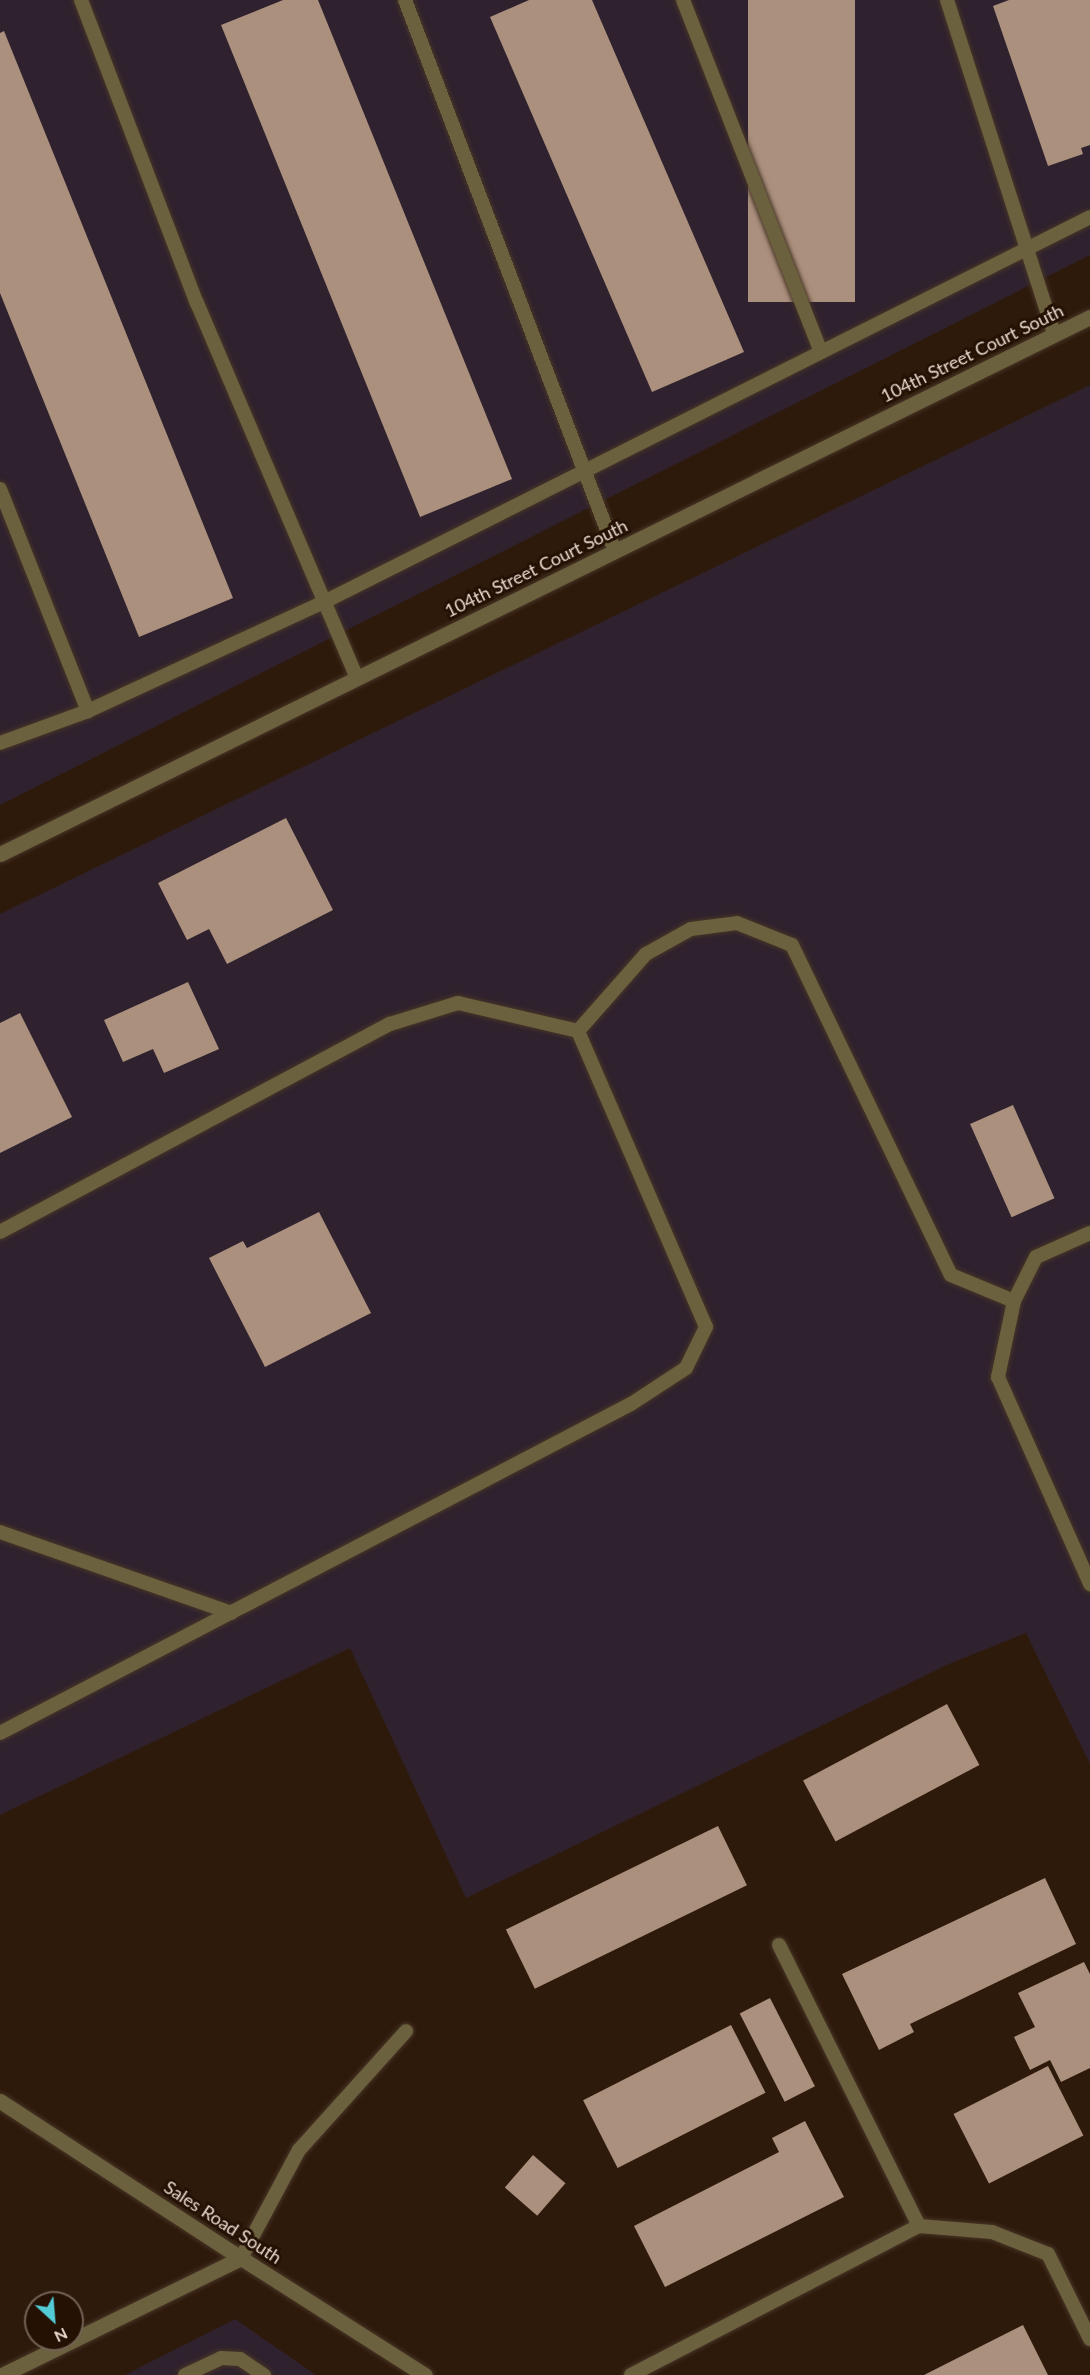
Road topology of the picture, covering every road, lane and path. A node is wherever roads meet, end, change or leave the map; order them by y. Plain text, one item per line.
1 (81, 0) edge
2 (405, 0) edge
3 (683, 0) edge
4 (947, 0) edge
5 (1090, 217) edge
6 (1026, 245) junction
7 (1090, 317) edge
8 (1054, 334) junction
9 (820, 350) junction
10 (584, 470) junction
11 (0, 489) edge
12 (615, 551) junction
13 (324, 602) junction
14 (357, 678) junction
15 (88, 711) junction
16 (0, 743) edge
17 (0, 854) edge
18 (578, 1031) junction
19 (0, 1232) edge
20 (1090, 1233) edge
21 (1014, 1301) junction
22 (0, 1532) edge
23 (1090, 1584) edge
24 (231, 1613) junction
25 (0, 1733) edge
26 (779, 1945) dead end
27 (406, 2031) dead end
28 (0, 2100) edge
29 (919, 2226) junction
30 (241, 2258) junction
31 (1090, 2339) edge
32 (2, 2375) edge
33 (185, 2375) edge
34 (264, 2375) edge
35 (425, 2375) edge
36 (631, 2375) edge

1 - 13 lane
2 - 10 lane
3 - 9 lane
4 - 6 lane
5 - 6 lane
6 - 8 lane
6 - 9 lane
7 - 8 street, 104th Street Court South
8 - 12 street, 104th Street Court South
9 - 10 lane
10 - 12 lane
10 - 13 lane
11 - 15 lane
12 - 14 street, 104th Street Court South
13 - 14 lane
13 - 15 lane
14 - 17 street, 104th Street Court South
15 - 16 lane
18 - 19 lane
18 - 21 lane
18 - 24 lane
20 - 21 lane
21 - 23 lane
22 - 24 lane
24 - 25 lane
26 - 29 lane
27 - 30 lane
28 - 30 street, Sales Road South
29 - 31 lane
29 - 36 lane
30 - 32 street
30 - 35 street, Sales Road South
33 - 34 lane

